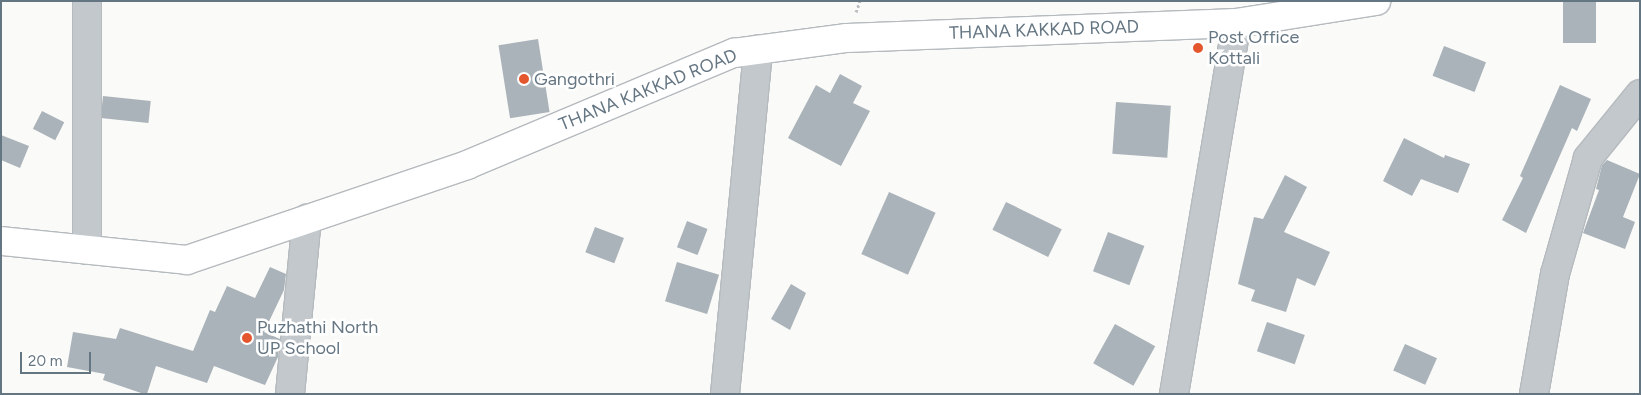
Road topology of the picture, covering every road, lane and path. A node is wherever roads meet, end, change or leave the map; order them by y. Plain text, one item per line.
1 (87, 1) edge
2 (1376, 1) edge
3 (1311, 6) edge
4 (1237, 23) junction
5 (758, 50) junction
6 (1640, 94) edge
7 (307, 219) junction
8 (1, 241) edge
9 (87, 250) junction
10 (290, 394) edge
11 (726, 394) edge
12 (1174, 394) edge
13 (1534, 394) edge

1 - 9 street
2 - 3 main road, THANA KAKKAD ROAD
3 - 4 main road, THANA KAKKAD ROAD
4 - 5 main road, THANA KAKKAD ROAD
4 - 12 street
5 - 7 main road, THANA KAKKAD ROAD
5 - 11 street
6 - 13 street
7 - 9 main road, THANA KAKKAD ROAD
7 - 10 street
8 - 9 main road, THANA KAKKAD ROAD

